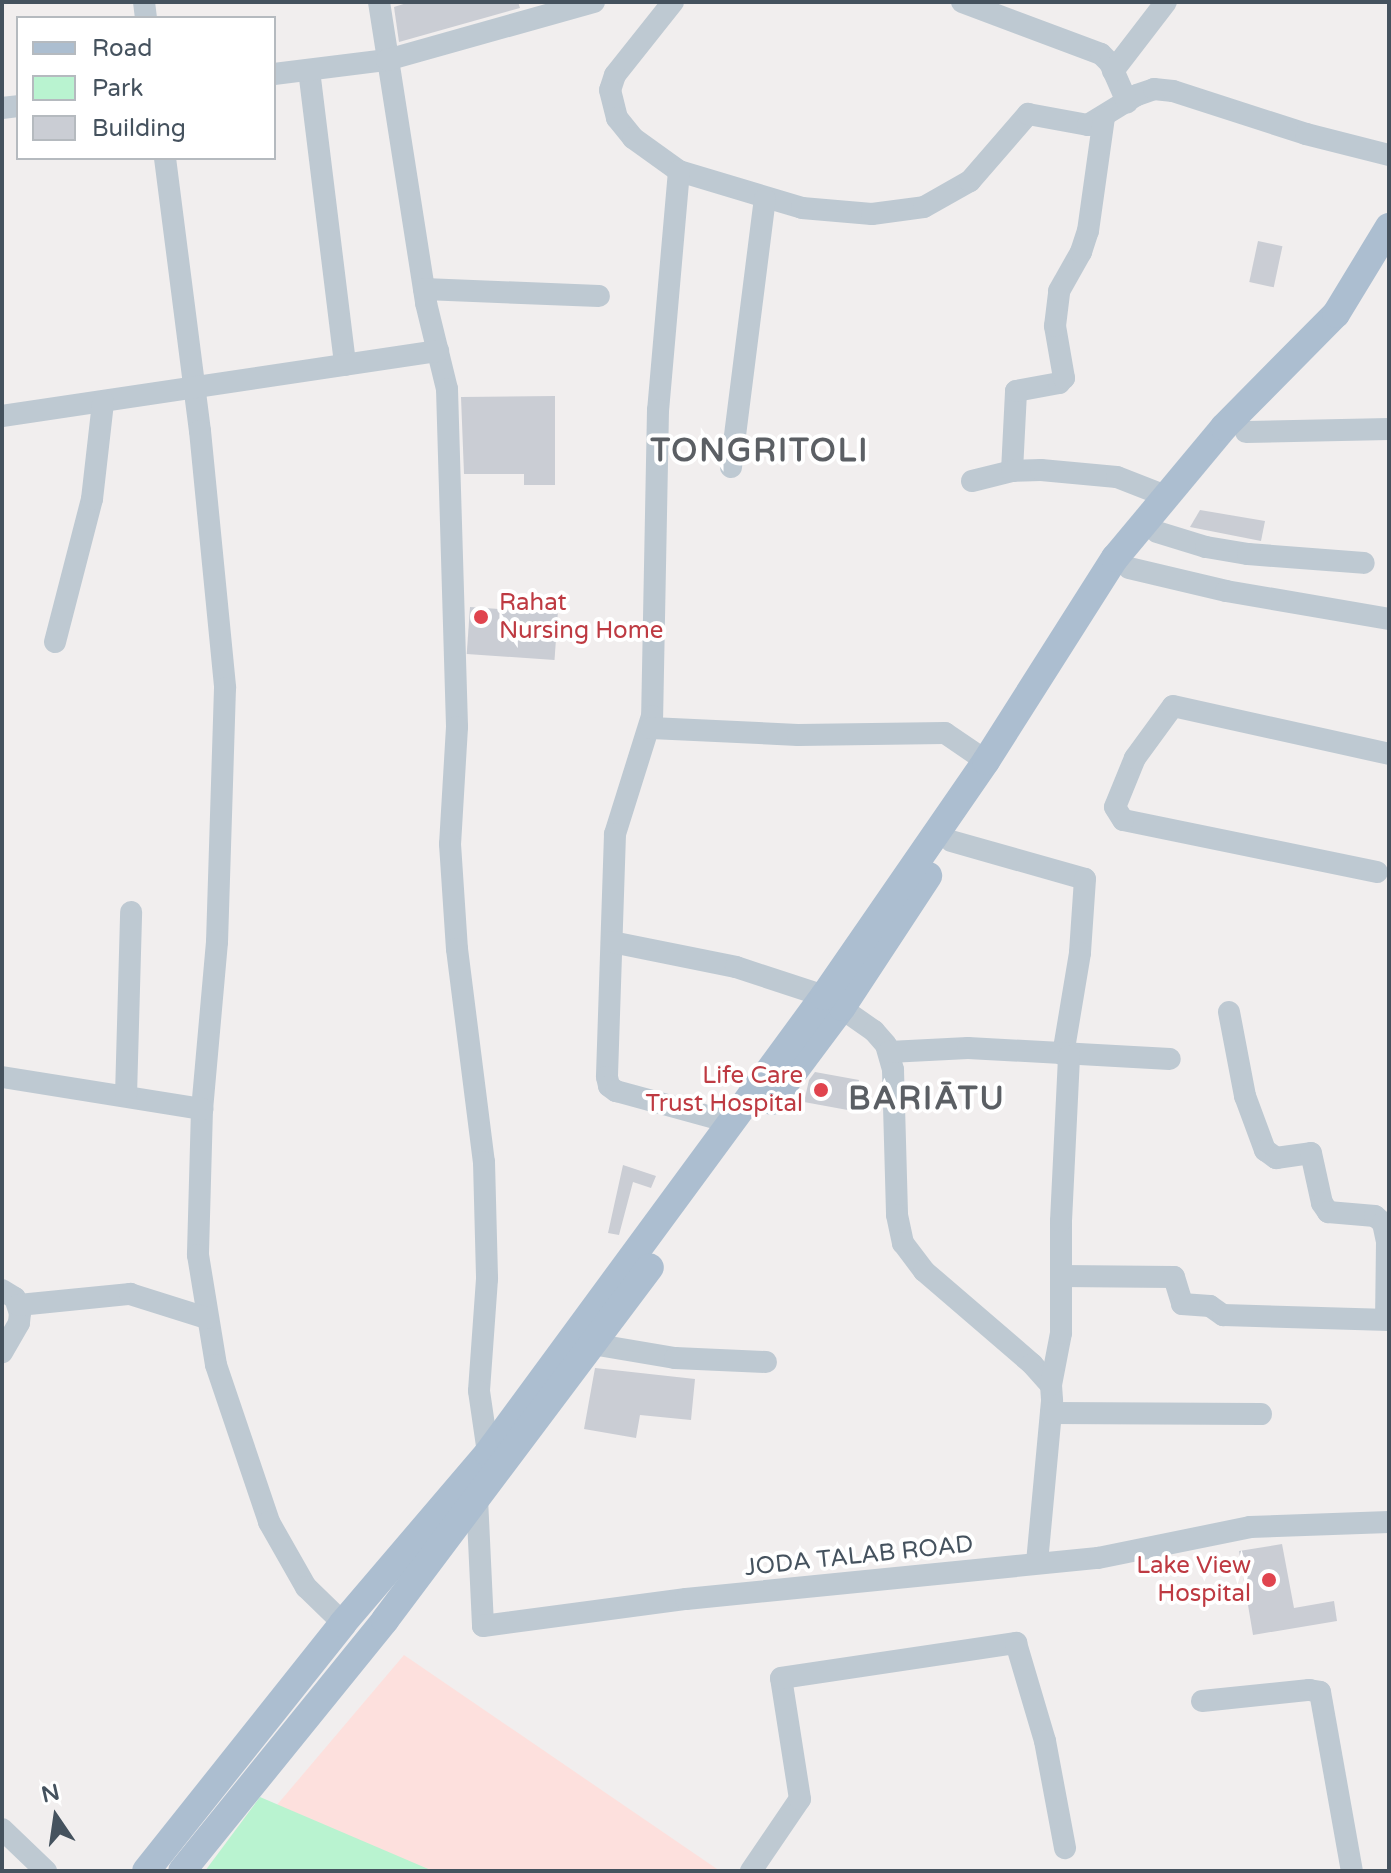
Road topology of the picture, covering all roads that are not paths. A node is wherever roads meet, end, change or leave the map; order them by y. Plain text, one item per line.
1 (380, 2) edge
2 (594, 2) edge
3 (673, 2) edge
4 (962, 2) edge
5 (1166, 2) edge
6 (387, 60) junction
7 (309, 70) junction
8 (1113, 71) junction
9 (276, 74) edge
10 (1127, 102) junction
11 (1104, 117) junction
12 (1389, 155) edge
13 (165, 160) edge
14 (679, 171) junction
15 (765, 199) junction
16 (1389, 227) edge
17 (1389, 254) edge
18 (424, 289) junction
19 (599, 296) dead end
20 (438, 351) junction
21 (345, 365) junction
22 (194, 388) junction
23 (103, 402) junction
24 (2, 416) edge
25 (1389, 429) edge
26 (1246, 432) junction
27 (731, 467) dead end
28 (1012, 471) junction
29 (972, 481) dead end
30 (1168, 497) junction
31 (1157, 532) junction
32 (1364, 563) dead end
33 (1129, 568) junction
34 (1389, 619) edge
35 (55, 642) dead end
36 (651, 728) junction
37 (1389, 754) edge
38 (986, 761) junction
39 (951, 841) junction
40 (1377, 872) dead end
41 (131, 912) dead end
42 (612, 942) junction
43 (833, 1001) junction
44 (1229, 1012) dead end
45 (889, 1052) junction
46 (1066, 1056) junction
47 (1170, 1059) dead end
48 (2, 1077) edge
49 (126, 1096) junction
50 (202, 1109) junction
51 (733, 1123) junction
52 (1061, 1276) junction
53 (2, 1290) edge
54 (19, 1305) junction
55 (206, 1318) junction
56 (1387, 1320) edge
57 (592, 1344) junction
58 (2, 1352) edge
59 (766, 1362) dead end
60 (1051, 1385) junction
61 (1051, 1413) junction
62 (1261, 1414) dead end
63 (488, 1453) junction
64 (472, 1488) junction
65 (1389, 1522) edge
66 (1037, 1562) junction
67 (343, 1623) junction
68 (1202, 1701) dead end
69 (2, 1829) edge
70 (1065, 1848) dead end
71 (46, 1871) edge
72 (146, 1871) edge
73 (182, 1871) edge
74 (751, 1871) edge
75 (1352, 1871) edge

1 - 6 street
2 - 6 street
3 - 14 street
4 - 8 street
5 - 8 street
6 - 7 street
6 - 18 street
7 - 9 street
7 - 21 street
8 - 10 street
10 - 11 street
10 - 12 street
11 - 15 street
11 - 28 street
13 - 22 street
14 - 15 street
14 - 36 street
15 - 27 street
16 - 30 main road
17 - 26 main road
18 - 19 street
18 - 20 street
20 - 21 street
20 - 63 street
21 - 22 street
22 - 23 street
22 - 50 street
23 - 24 street
23 - 35 street
25 - 26 street
26 - 31 main road
28 - 29 street
28 - 30 street
30 - 38 main road
31 - 32 street
31 - 33 main road
33 - 34 street
33 - 39 main road
36 - 38 street
36 - 42 street
37 - 40 street
38 - 43 main road
39 - 43 main road
39 - 46 street
41 - 49 street
42 - 43 street
42 - 51 street
43 - 45 street
43 - 51 main road
43 - 57 main road
44 - 56 street
45 - 46 street
45 - 60 street
46 - 47 street
46 - 52 street
48 - 49 street
49 - 50 street
50 - 55 street
51 - 63 main road
52 - 56 street
52 - 60 street
53 - 54 street
54 - 55 street
54 - 58 street
55 - 67 street
57 - 59 street
57 - 64 main road
60 - 61 street
61 - 62 street
61 - 66 street
63 - 64 main road
64 - 66 street, JODA TALAB ROAD
64 - 67 main road
64 - 73 main road
65 - 66 street, JODA TALAB ROAD
67 - 72 main road
68 - 75 street
69 - 71 street
70 - 74 street

